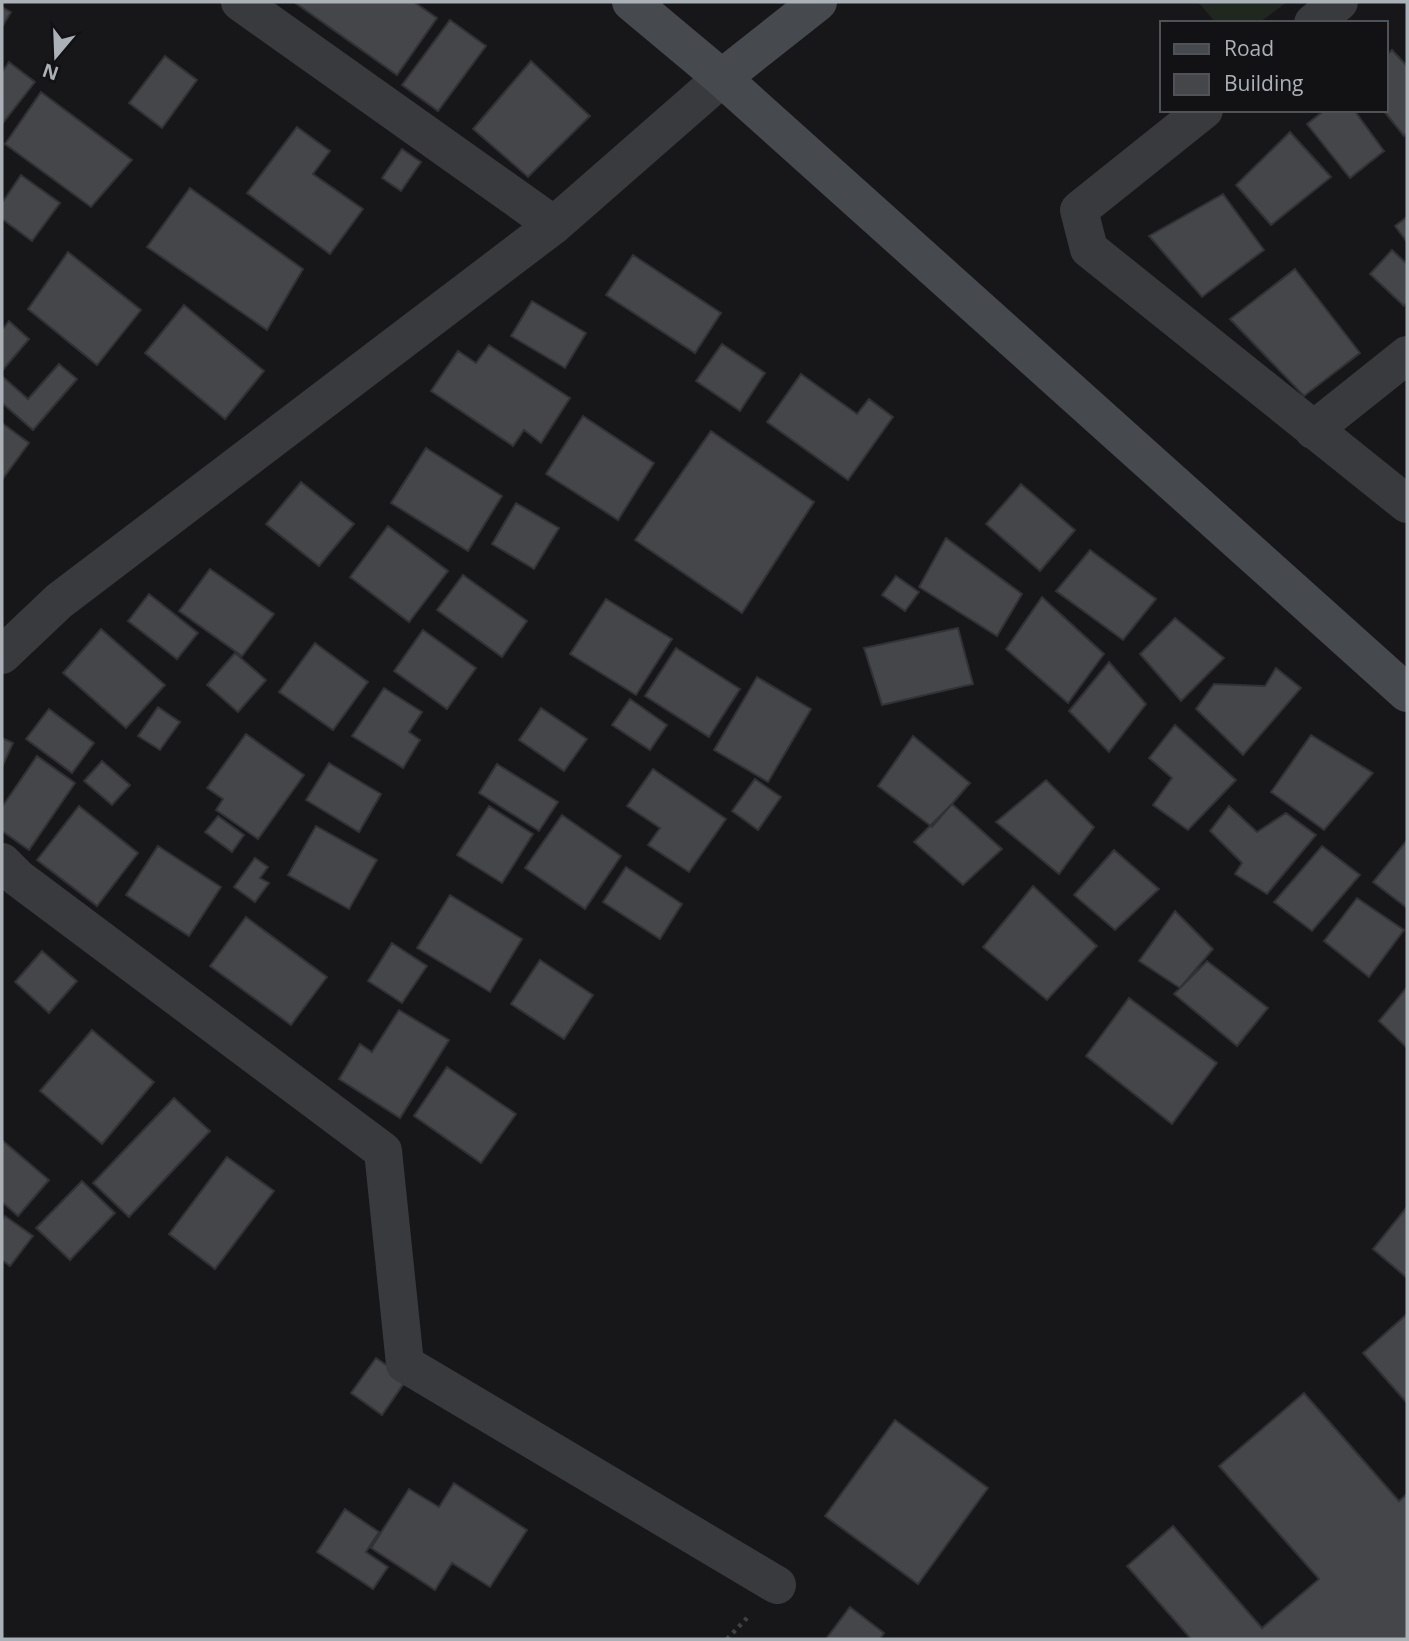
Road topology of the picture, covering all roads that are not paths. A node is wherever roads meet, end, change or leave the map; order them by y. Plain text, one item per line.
1 (240, 2) edge
2 (631, 2) edge
3 (818, 2) edge
4 (1339, 2) edge
5 (1315, 21) edge
6 (722, 78) junction
7 (1202, 112) edge
8 (554, 225) junction
9 (1407, 355) edge
10 (1313, 430) junction
11 (1407, 504) edge
12 (2, 655) edge
13 (1407, 693) edge
14 (2, 862) edge
15 (777, 1585) dead end

1 - 8 street
2 - 6 street
3 - 6 street
4 - 5 street
6 - 8 street
6 - 13 street
7 - 10 street
8 - 12 street
9 - 10 street
10 - 11 street
14 - 15 street

